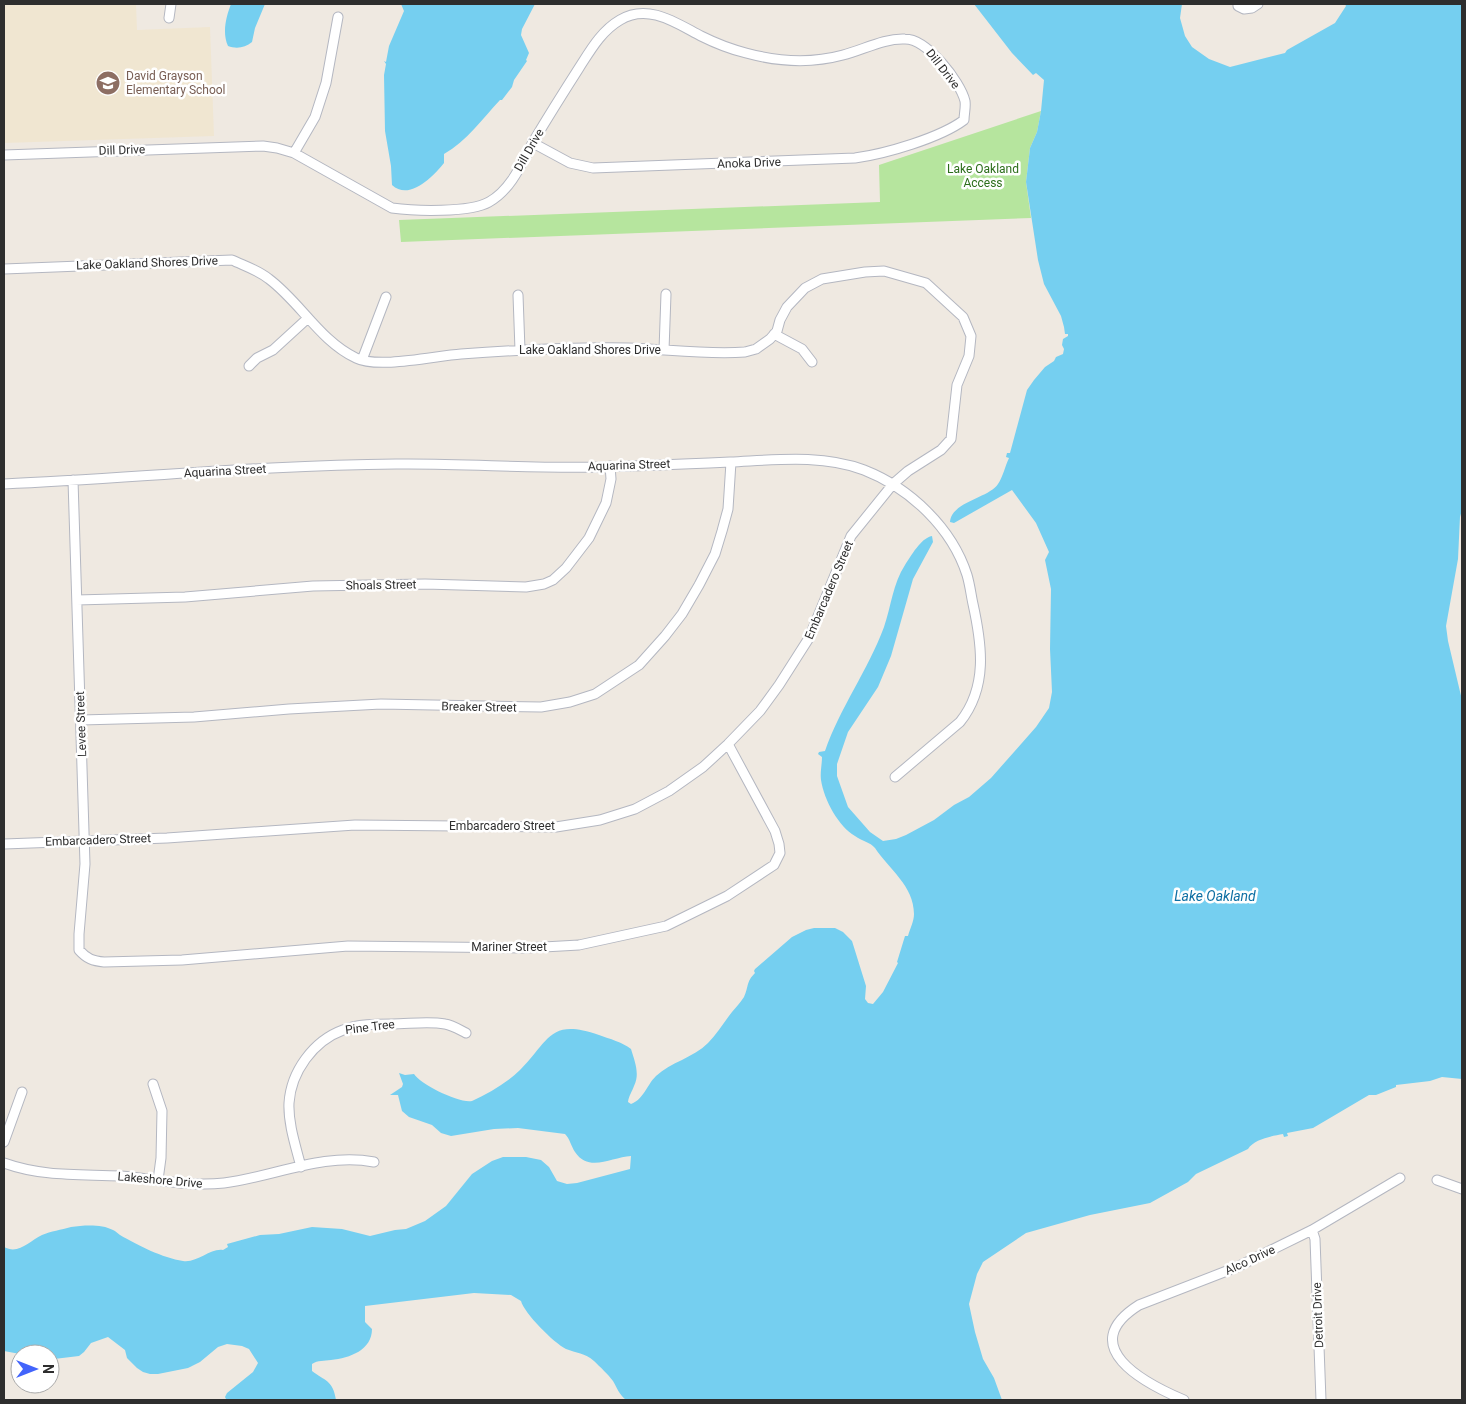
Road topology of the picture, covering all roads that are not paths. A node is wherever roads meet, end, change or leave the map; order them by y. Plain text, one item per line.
1 (172, 4) edge
2 (1238, 4) edge
3 (1258, 4) edge
4 (338, 17) dead end
5 (169, 18) dead end
6 (964, 120) joint
7 (533, 143) junction
8 (294, 153) junction
9 (4, 155) edge
10 (4, 269) edge
11 (666, 294) dead end
12 (518, 295) dead end
13 (386, 297) dead end
14 (308, 318) junction
15 (774, 334) junction
16 (520, 350) junction
17 (664, 350) junction
18 (362, 360) junction
19 (812, 362) dead end
20 (250, 366) dead end
21 (731, 462) junction
22 (610, 466) junction
23 (73, 480) junction
24 (4, 484) edge
25 (892, 484) junction
26 (77, 600) junction
27 (81, 720) junction
28 (728, 744) junction
29 (895, 776) dead end
30 (84, 840) junction
31 (4, 844) edge
32 (92, 960) joint
33 (466, 1033) dead end
34 (153, 1084) dead end
35 (22, 1092) dead end
36 (4, 1142) edge
37 (374, 1162) dead end
38 (4, 1163) edge
39 (300, 1167) junction
40 (1400, 1178) dead end
41 (158, 1180) junction
42 (1437, 1180) dead end
43 (1462, 1189) edge
44 (1312, 1230) junction
45 (1184, 1400) edge
46 (1321, 1400) edge

1 - 5 street
2 - 3 street
4 - 8 street
6 - 7 street, Anoka Drive
6 - 7 street, Dill Drive
7 - 8 street, Dill Drive
8 - 9 street, Dill Drive
10 - 14 street, Lake Oakland Shores Drive
11 - 17 street
12 - 16 street
13 - 18 street
14 - 18 street, Lake Oakland Shores Drive
14 - 20 street
15 - 17 street, Lake Oakland Shores Drive
15 - 19 street
15 - 25 street, Lake Oakland Shores Drive
16 - 17 street, Lake Oakland Shores Drive
16 - 18 street, Lake Oakland Shores Drive
21 - 22 street, Aquarina Street
21 - 25 street, Aquarina Street
21 - 27 street, Breaker Street
22 - 23 street, Aquarina Street
22 - 26 street, Shoals Street
23 - 24 street, Aquarina Street
23 - 26 street, Levee Street
25 - 28 street, Embarcadero Street
25 - 29 street, Aquarina Street
26 - 27 street, Levee Street
27 - 30 street, Levee Street
28 - 30 street, Embarcadero Street
28 - 32 street, Mariner Street
30 - 31 street, Embarcadero Street
30 - 32 street, Levee Street
33 - 39 street, Pine Tree
34 - 41 street
35 - 36 street
37 - 39 street, Lakeshore Drive
38 - 41 street, Lakeshore Drive
39 - 41 street, Lakeshore Drive
40 - 44 street, Alco Drive
42 - 43 street
44 - 45 street, Alco Drive
44 - 46 street, Detroit Drive

